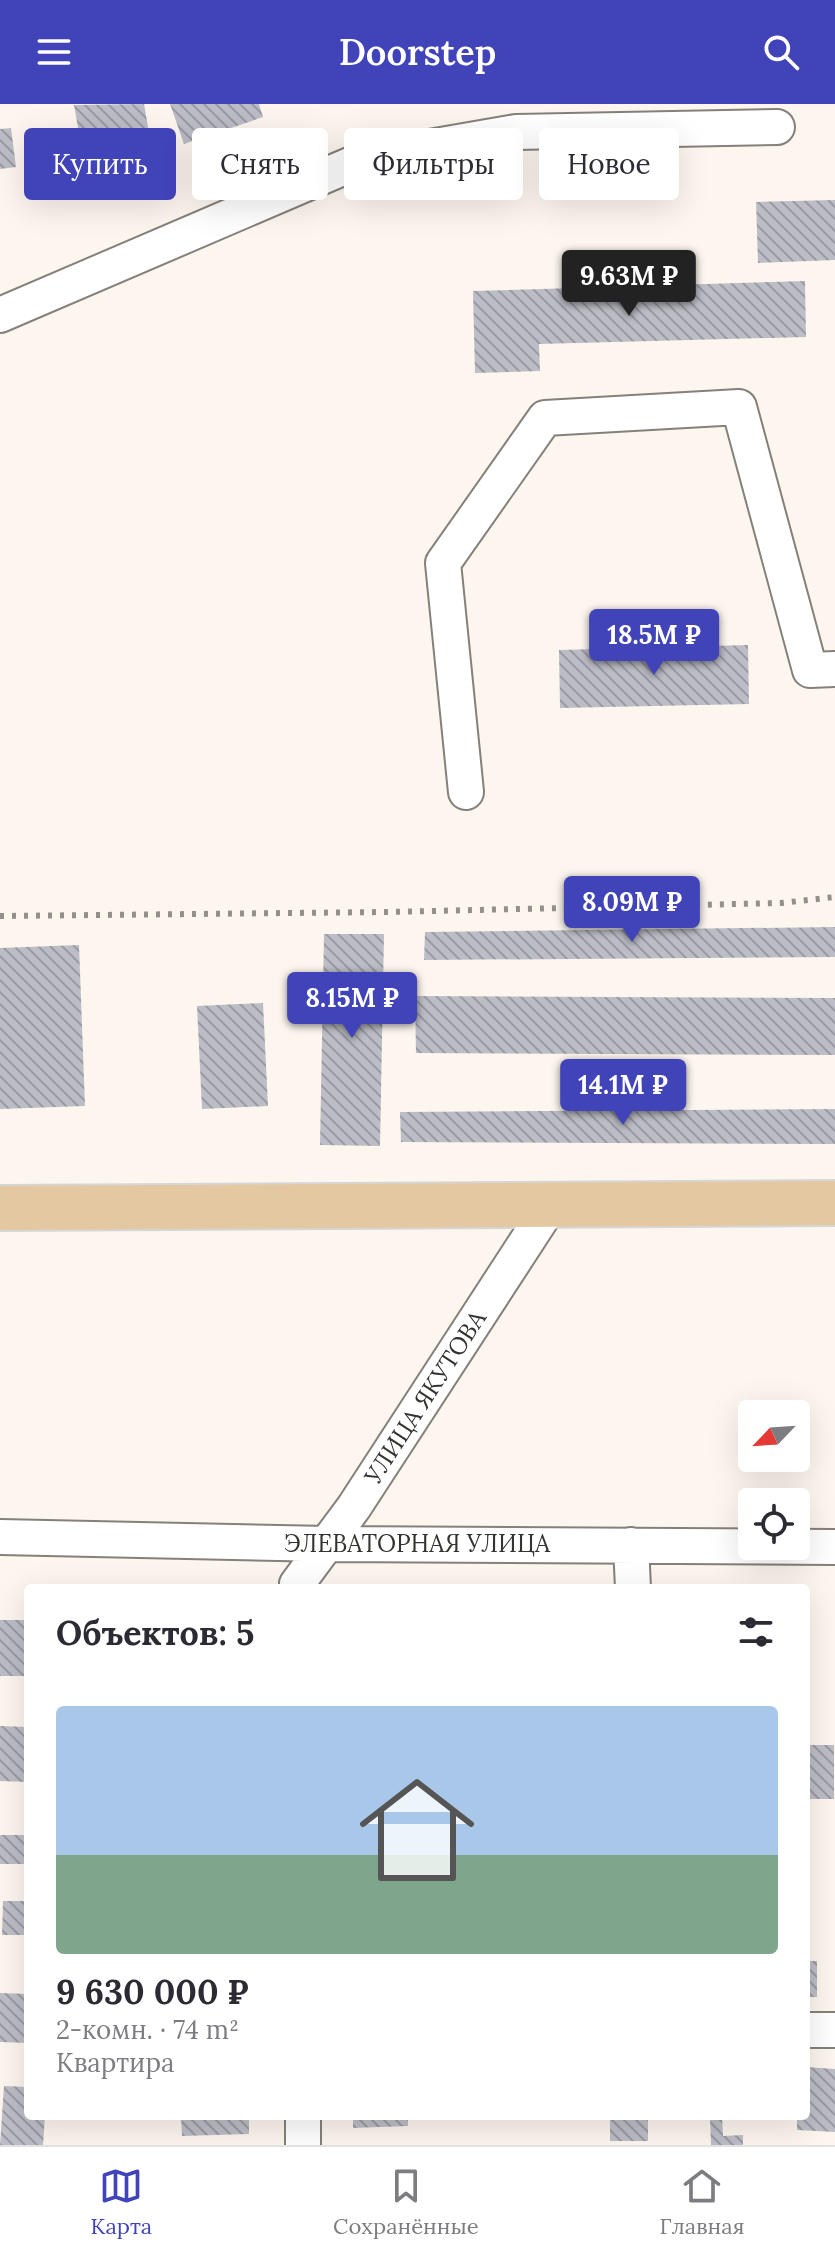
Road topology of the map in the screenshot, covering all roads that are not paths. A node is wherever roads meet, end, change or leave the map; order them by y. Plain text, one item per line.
1 (777, 127) dead end
2 (0, 315) edge
3 (835, 669) edge
4 (466, 792) dead end
5 (835, 1203) edge
6 (551, 1204) junction
7 (0, 1208) edge
8 (0, 1537) edge
9 (328, 1544) junction
10 (631, 1545) junction
11 (835, 1547) edge
12 (297, 1584) edge
13 (633, 1584) edge
14 (810, 2030) edge
15 (835, 2030) edge
16 (303, 2120) edge
17 (303, 2145) edge

1 - 2 street
3 - 4 street
5 - 6 main road
6 - 7 main road
6 - 9 street, УЛИЦА ЯКУТОВА
8 - 9 street, ЭЛЕВАТОРНАЯ УЛИЦА
9 - 10 street, ЭЛЕВАТОРНАЯ УЛИЦА
9 - 12 street, УЛИЦА ЯКУТОВА
10 - 11 street, ЭЛЕВАТОРНАЯ УЛИЦА
10 - 13 street
14 - 15 street
16 - 17 street

